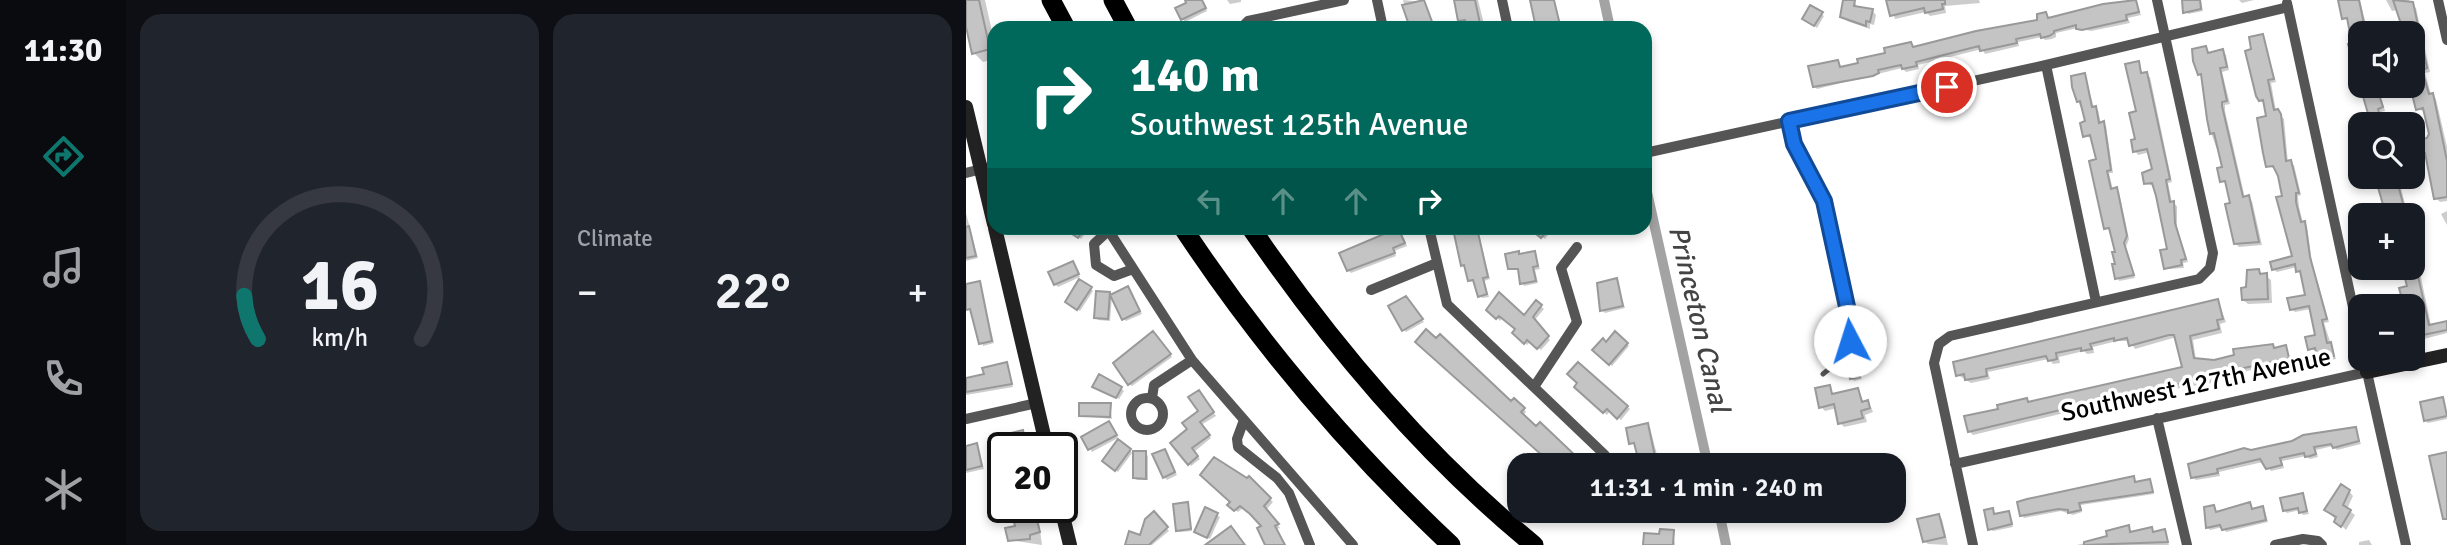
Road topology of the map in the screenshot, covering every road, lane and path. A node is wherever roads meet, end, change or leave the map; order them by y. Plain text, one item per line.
1 (1051, 0) edge
2 (1113, 0) edge
3 (1345, 0) edge
4 (1377, 0) edge
5 (1502, 0) edge
6 (2157, 0) edge
7 (2438, 0) edge
8 (2287, 3) edge
9 (1062, 21) edge
10 (1124, 21) edge
11 (1248, 21) edge
12 (1382, 21) edge
13 (1506, 21) edge
14 (2166, 36) junction
15 (2447, 40) edge
16 (2046, 65) junction
17 (966, 107) edge
18 (1789, 121) junction
19 (1652, 152) edge
20 (987, 165) edge
21 (987, 168) edge
22 (966, 173) edge
23 (996, 235) edge
24 (1100, 235) edge
25 (1112, 235) edge
26 (1188, 235) edge
27 (1256, 235) edge
28 (1431, 235) edge
29 (1577, 247) dead end
30 (1437, 263) junction
31 (1133, 269) junction
32 (1371, 290) dead end
33 (2350, 294) edge
34 (2096, 302) junction
35 (2447, 355) edge
36 (2425, 358) edge
37 (1192, 359) junction
38 (2348, 370) edge
39 (2367, 371) edge
40 (1823, 374) dead end
41 (1534, 387) junction
42 (1152, 398) dead end
43 (1037, 403) junction
44 (2157, 418) junction
45 (966, 419) edge
46 (1244, 420) junction
47 (1043, 432) edge
48 (1603, 453) edge
49 (1955, 464) junction
50 (1065, 523) edge
51 (2320, 543) edge
52 (1070, 545) edge
53 (1310, 545) edge
54 (1353, 545) edge
55 (1451, 545) edge
56 (1534, 545) edge
57 (1973, 545) edge
58 (2187, 545) edge
59 (2275, 545) edge
60 (2406, 545) edge

1 - 9 highway
2 - 10 highway
3 - 11 street
4 - 12 street
5 - 13 street
6 - 14 street
7 - 15 street
8 - 14 street
8 - 33 street
14 - 16 street
14 - 34 street
16 - 18 street
16 - 34 street
17 - 20 street
18 - 19 street
18 - 40 lane
21 - 22 street
23 - 43 street
24 - 31 street
25 - 31 street
26 - 55 highway
27 - 56 highway
28 - 30 street
29 - 41 street
30 - 32 street
30 - 41 street
31 - 37 street
34 - 49 street
35 - 36 street, Southwest 127th Avenue
37 - 42 street
37 - 46 street
38 - 44 street, Southwest 127th Avenue
39 - 60 street
41 - 48 street
43 - 45 street
43 - 47 street
44 - 49 street, Southwest 127th Avenue
44 - 58 street
46 - 53 street
46 - 54 street
49 - 57 street
50 - 52 street
51 - 59 street

